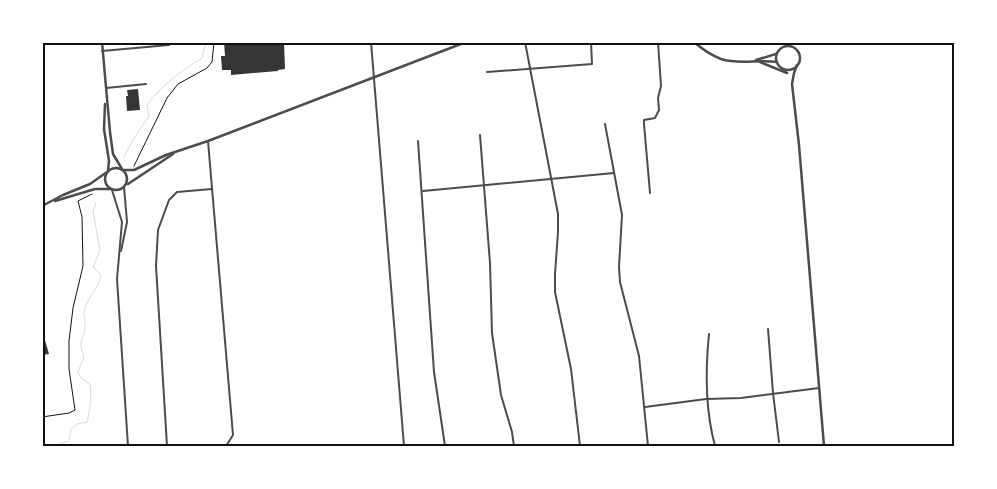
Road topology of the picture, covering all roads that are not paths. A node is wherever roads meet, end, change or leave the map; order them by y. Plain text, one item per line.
1 (102, 42) edge
2 (371, 42) edge
3 (466, 42) edge
4 (525, 42) edge
5 (590, 42) edge
6 (658, 42) edge
7 (694, 42) edge
8 (785, 42) edge
9 (790, 42) edge
10 (169, 45) dead end
11 (782, 47) junction
12 (792, 47) junction
13 (102, 51) junction
14 (776, 54) junction
15 (752, 61) junction
16 (758, 61) junction
17 (777, 62) junction
18 (797, 65) junction
19 (532, 70) junction
20 (785, 70) junction
21 (487, 72) dead end
22 (787, 73) junction
23 (374, 77) junction
24 (146, 84) dead end
25 (792, 84) junction
26 (105, 88) junction
27 (605, 124) dead end
28 (480, 135) dead end
29 (208, 141) junction
30 (418, 141) dead end
31 (176, 152) junction
32 (123, 170) junction
33 (107, 171) junction
34 (614, 173) junction
35 (551, 178) junction
36 (484, 184) junction
37 (125, 186) junction
38 (111, 189) junction
39 (212, 189) junction
40 (423, 191) junction
41 (650, 193) dead end
42 (54, 201) junction
43 (42, 206) edge
44 (118, 258) junction
45 (768, 329) dead end
46 (709, 334) dead end
47 (819, 388) junction
48 (773, 393) junction
49 (706, 399) junction
50 (644, 407) junction
51 (779, 442) dead end
52 (128, 446) edge
53 (167, 446) edge
54 (226, 446) edge
55 (404, 446) edge
56 (445, 446) edge
57 (514, 446) edge
58 (580, 446) edge
59 (648, 446) edge
60 (715, 446) edge
61 (824, 446) edge

1 - 13 street
2 - 23 street
3 - 23 street
4 - 19 street
5 - 19 street
6 - 41 street
7 - 15 street
8 - 11 street
9 - 12 street
10 - 13 street
11 - 12 street
11 - 14 street
12 - 18 street
13 - 26 street
14 - 15 street
14 - 17 street
15 - 16 street
16 - 17 street
16 - 22 street
17 - 20 street
18 - 20 street
18 - 25 street
19 - 21 street
19 - 35 street
20 - 22 street
22 - 25 street
23 - 29 street
23 - 55 street
24 - 26 street
25 - 47 street
26 - 32 street
26 - 33 street
27 - 34 street
28 - 36 street
29 - 31 street
29 - 39 street
30 - 40 street
31 - 32 street
31 - 37 street
32 - 33 street
32 - 37 street
33 - 38 street
33 - 42 street
34 - 35 street
34 - 50 street
35 - 36 street
35 - 58 street
36 - 40 street
36 - 57 street
37 - 38 street
37 - 44 street
38 - 42 street
38 - 44 street
39 - 53 street
39 - 54 street
40 - 56 street
42 - 43 street
44 - 52 street
45 - 48 street
46 - 49 street
47 - 48 street
47 - 61 street
48 - 49 street
48 - 51 street
49 - 50 street
49 - 60 street
50 - 59 street

